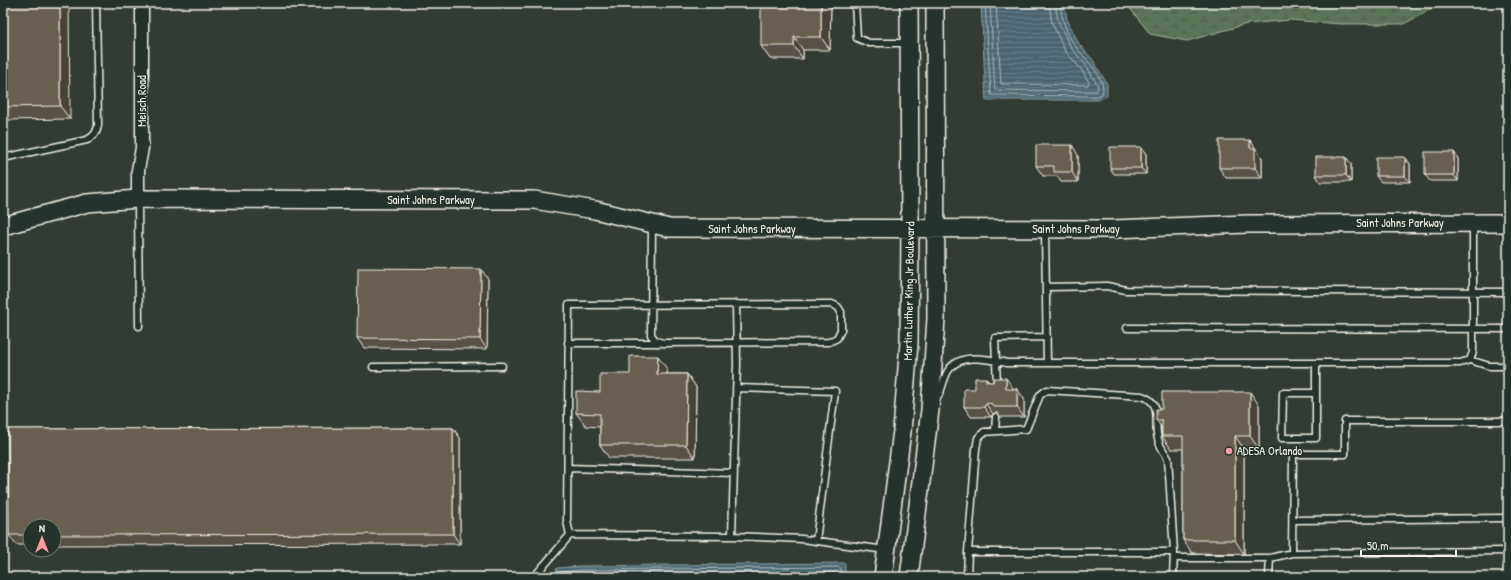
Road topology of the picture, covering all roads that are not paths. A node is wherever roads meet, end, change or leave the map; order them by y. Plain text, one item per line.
1 (96, 3) edge
2 (142, 3) edge
3 (855, 3) edge
4 (909, 3) edge
5 (935, 3) edge
6 (910, 43) junction
7 (3, 158) edge
8 (138, 199) junction
9 (1473, 223) junction
10 (1508, 223) edge
11 (652, 224) junction
12 (3, 226) edge
13 (910, 229) junction
14 (936, 229) junction
15 (1045, 229) junction
16 (1046, 287) junction
17 (1473, 292) junction
18 (1508, 292) edge
19 (652, 304) junction
20 (736, 304) junction
21 (139, 326) dead end
22 (1127, 328) dead end
23 (1473, 330) junction
24 (1508, 330) edge
25 (1047, 337) junction
26 (568, 343) junction
27 (663, 343) junction
28 (737, 343) junction
29 (995, 360) junction
30 (1470, 360) junction
31 (1047, 363) junction
32 (1316, 363) junction
33 (502, 366) dead end
34 (1508, 366) edge
35 (373, 367) dead end
36 (736, 388) junction
37 (997, 388) edge
38 (1316, 393) junction
39 (930, 410) junction
40 (996, 417) edge
41 (1508, 421) edge
42 (995, 431) junction
43 (568, 468) junction
44 (734, 473) junction
45 (1508, 518) edge
46 (1293, 520) junction
47 (917, 522) junction
48 (570, 536) junction
49 (732, 536) junction
50 (816, 540) junction
51 (888, 544) junction
52 (1508, 551) edge
53 (968, 552) junction
54 (1292, 553) junction
55 (1174, 555) junction
56 (1270, 558) junction
57 (534, 577) edge
58 (883, 577) edge
59 (909, 577) edge
60 (967, 577) edge
61 (1174, 577) edge
62 (1269, 577) edge

1 - 7 lane
2 - 8 street, Meisch Road
3 - 6 lane
4 - 6 street, Martin Luther King Jr Boulevard
5 - 14 street
6 - 13 street, Martin Luther King Jr Boulevard
8 - 11 street, Saint Johns Parkway
8 - 12 street, Saint Johns Parkway
8 - 21 lane
9 - 10 street, Saint Johns Parkway
9 - 15 street, Saint Johns Parkway
9 - 17 lane
11 - 13 street, Saint Johns Parkway
11 - 19 lane
13 - 14 street, Saint Johns Parkway
13 - 51 street, Martin Luther King Jr Boulevard
14 - 15 street, Saint Johns Parkway
14 - 39 street
15 - 16 lane
16 - 17 lane
16 - 25 lane
17 - 18 lane
17 - 23 lane
19 - 20 lane
19 - 26 lane
19 - 27 lane
20 - 28 lane
20 - 28 lane
22 - 23 lane
23 - 24 lane
23 - 30 lane
25 - 29 lane
25 - 31 lane
26 - 27 lane
26 - 43 lane
27 - 28 lane
28 - 36 lane
29 - 31 lane
29 - 37 lane
29 - 39 lane
30 - 32 lane
30 - 34 lane
31 - 32 lane
32 - 38 lane
33 - 35 lane
36 - 44 lane
36 - 50 lane
38 - 38 lane
39 - 47 street
40 - 42 lane
41 - 46 lane
42 - 53 lane
42 - 55 lane
43 - 44 lane
43 - 48 lane
44 - 49 lane
45 - 46 lane
46 - 54 lane
47 - 51 street
47 - 59 street
48 - 49 lane
48 - 57 lane
49 - 50 lane
50 - 51 lane
51 - 58 street, Martin Luther King Jr Boulevard
52 - 54 lane
53 - 55 lane
53 - 60 lane
54 - 56 lane
55 - 56 lane
55 - 61 lane
56 - 62 lane

